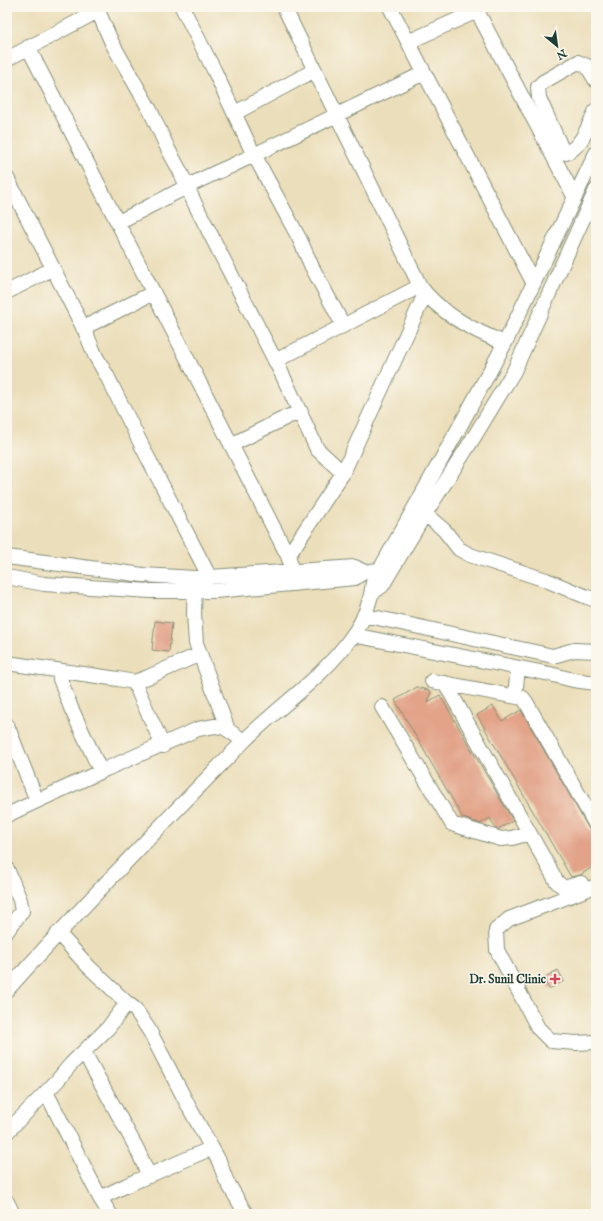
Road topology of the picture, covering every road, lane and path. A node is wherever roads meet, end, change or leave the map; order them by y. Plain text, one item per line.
1 (182, 7) edge
2 (284, 7) edge
3 (390, 7) edge
4 (476, 9) edge
5 (408, 42) junction
6 (28, 47) junction
7 (7, 59) edge
8 (315, 70) junction
9 (424, 73) junction
10 (596, 81) edge
11 (596, 110) edge
12 (234, 113) junction
13 (337, 115) junction
14 (593, 127) edge
15 (573, 150) junction
16 (254, 154) junction
17 (593, 158) edge
18 (7, 178) edge
19 (187, 187) junction
20 (596, 190) edge
21 (575, 198) junction
22 (118, 222) junction
23 (52, 269) junction
24 (533, 282) junction
25 (423, 290) junction
26 (7, 292) edge
27 (154, 293) junction
28 (343, 325) junction
29 (83, 328) junction
30 (505, 343) junction
31 (275, 361) junction
32 (301, 412) junction
33 (231, 445) junction
34 (343, 473) junction
35 (424, 514) junction
36 (288, 556) junction
37 (7, 557) edge
38 (386, 569) junction
39 (293, 572) junction
40 (364, 572) junction
41 (7, 577) edge
42 (210, 578) junction
43 (195, 585) junction
44 (596, 600) edge
45 (364, 615) junction
46 (353, 635) junction
47 (596, 651) edge
48 (200, 654) junction
49 (553, 656) junction
50 (7, 663) edge
51 (518, 668) junction
52 (60, 671) junction
53 (550, 674) junction
54 (134, 682) junction
55 (596, 683) edge
56 (515, 696) junction
57 (382, 707) dead end
58 (7, 725) edge
59 (228, 730) junction
60 (244, 741) junction
61 (163, 746) junction
62 (101, 772) junction
63 (37, 801) junction
64 (7, 815) edge
65 (596, 825) edge
66 (529, 833) junction
67 (7, 869) edge
68 (596, 878) edge
69 (596, 886) edge
70 (7, 931) edge
71 (58, 933) junction
72 (7, 990) edge
73 (127, 1002) junction
74 (596, 1042) edge
75 (84, 1052) junction
76 (46, 1092) junction
77 (7, 1132) edge
78 (212, 1148) junction
79 (150, 1176) junction
80 (100, 1198) junction
81 (7, 1202) edge
82 (13, 1214) edge
83 (110, 1214) edge
84 (246, 1214) edge

1 - 12 street
2 - 8 street
3 - 5 street
4 - 5 street
4 - 21 street
5 - 9 street
6 - 7 street
6 - 19 street
6 - 22 street
8 - 12 street
8 - 13 street
9 - 13 street
9 - 24 street
10 - 15 street
11 - 14 street
12 - 16 street
13 - 16 street
13 - 25 street
14 - 15 street
15 - 17 street
16 - 19 street
16 - 28 street
17 - 21 street
18 - 23 street
19 - 22 street
19 - 31 street
20 - 35 street
21 - 24 street
22 - 27 street
23 - 26 street
23 - 29 street
24 - 30 street
25 - 28 street
25 - 30 street
25 - 34 street
27 - 29 street
27 - 33 street
28 - 31 street
29 - 42 street
30 - 38 street
31 - 32 street
32 - 33 street
32 - 34 street
33 - 36 street
34 - 36 street
35 - 38 street
35 - 44 street
36 - 39 street
37 - 43 street
38 - 40 street
38 - 45 street
39 - 40 street
39 - 42 street
40 - 43 street
41 - 43 street
42 - 43 street
43 - 48 street
45 - 46 street
45 - 49 street
46 - 51 street
46 - 60 street
47 - 49 street
48 - 54 street
48 - 59 street
49 - 53 street
50 - 52 street
51 - 53 street
51 - 56 street
52 - 54 street
52 - 62 street
53 - 55 street
54 - 61 street
56 - 65 street
56 - 66 street
57 - 66 street
58 - 63 street
59 - 60 street
59 - 61 street
60 - 71 street
61 - 62 street
62 - 63 street
63 - 64 street
66 - 68 street
67 - 70 street
69 - 74 street
71 - 72 street
71 - 73 street
73 - 75 street
73 - 78 street
75 - 76 street
75 - 79 street
76 - 77 street
76 - 80 street
78 - 79 street
78 - 84 street
79 - 80 street
80 - 83 street
81 - 82 street

